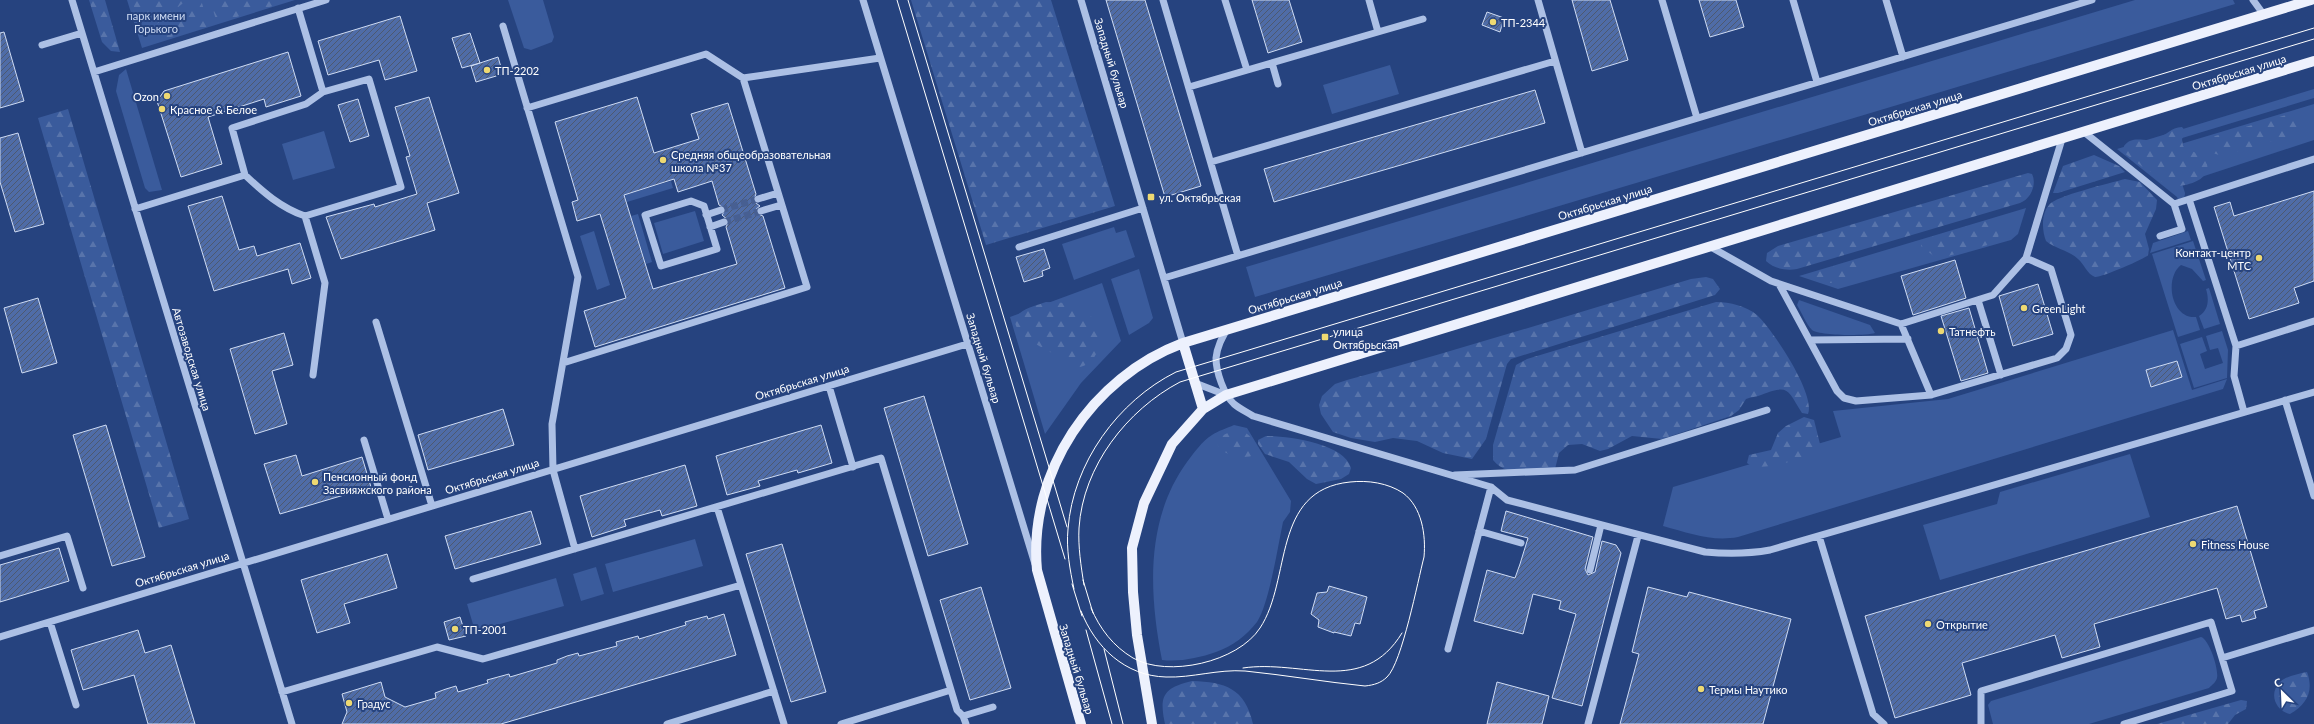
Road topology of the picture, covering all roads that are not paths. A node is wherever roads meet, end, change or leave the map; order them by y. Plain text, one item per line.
1 (72, 0) edge
2 (326, 0) edge
3 (863, 0) edge
4 (1081, 0) edge
5 (1163, 0) edge
6 (1225, 0) edge
7 (1369, 0) edge
8 (1538, 0) edge
9 (1662, 0) edge
10 (1793, 0) edge
11 (1886, 0) edge
12 (2092, 0) edge
13 (2254, 0) edge
14 (2312, 0) edge
15 (298, 8) junction
16 (2264, 15) junction
17 (1423, 19) dead end
18 (503, 26) dead end
19 (1378, 32) junction
20 (82, 33) junction
21 (42, 45) dead end
22 (1903, 57) junction
23 (880, 58) junction
24 (1555, 61) junction
25 (2314, 61) edge
26 (1272, 62) junction
27 (1247, 70) junction
28 (94, 72) junction
29 (743, 78) junction
30 (1817, 82) junction
31 (1278, 84) dead end
32 (1189, 87) junction
33 (324, 92) junction
34 (527, 108) junction
35 (1697, 118) junction
36 (2084, 132) junction
37 (2062, 138) junction
38 (1582, 153) junction
39 (2314, 160) edge
40 (1211, 162) junction
41 (245, 175) junction
42 (778, 193) junction
43 (758, 199) tunnel mouth
44 (2189, 199) junction
45 (2174, 204) junction
46 (781, 205) junction
47 (1144, 208) junction
48 (135, 209) junction
49 (721, 210) tunnel mouth
50 (761, 211) tunnel mouth
51 (706, 215) junction
52 (306, 216) junction
53 (724, 222) tunnel mouth
54 (710, 227) junction
55 (2160, 236) dead end
56 (1709, 246) junction
57 (1019, 247) dead end
58 (1238, 256) junction
59 (2026, 258) junction
60 (1164, 278) junction
61 (1779, 284) junction
62 (1978, 300) junction
63 (2314, 321) edge
64 (376, 322) dead end
65 (1901, 324) junction
66 (1227, 329) junction
67 (1908, 339) junction
68 (1810, 340) junction
69 (1183, 343) junction
70 (967, 344) junction
71 (2236, 346) junction
72 (563, 363) junction
73 (313, 375) dead end
74 (2001, 375) junction
75 (1195, 383) junction
76 (829, 386) junction
77 (2314, 392) edge
78 (1226, 395) junction
79 (1931, 395) junction
80 (2285, 400) junction
81 (1203, 409) junction
82 (1767, 410) dead end
83 (2244, 412) junction
84 (364, 440) dead end
85 (853, 467) junction
86 (553, 470) junction
87 (1449, 475) junction
88 (1491, 487) junction
89 (2314, 496) edge
90 (432, 506) junction
91 (717, 507) junction
92 (388, 519) junction
93 (1601, 526) junction
94 (1479, 532) junction
95 (1638, 536) junction
96 (1819, 536) junction
97 (1521, 543) dead end
98 (575, 549) junction
99 (0, 556) edge
100 (243, 563) junction
101 (1037, 570) junction
102 (1590, 570) dead end
103 (473, 579) dead end
104 (741, 586) junction
105 (83, 588) dead end
106 (50, 622) junction
107 (2314, 630) edge
108 (0, 637) edge
109 (1448, 649) dead end
110 (2222, 658) junction
111 (951, 690) junction
112 (774, 691) junction
113 (282, 692) junction
114 (76, 705) dead end
115 (993, 707) dead end
116 (963, 716) junction
117 (292, 724) edge
118 (667, 724) edge
119 (784, 724) edge
120 (841, 724) edge
121 (966, 724) edge
122 (1081, 724) edge
123 (1152, 724) edge
124 (1588, 724) edge
125 (1884, 724) edge
126 (1981, 724) edge
127 (2124, 724) edge

1 - 20 street, Автозаводская улица
2 - 15 street
3 - 23 street, Западный бульвар
4 - 47 street, Западный бульвар
5 - 32 street
6 - 27 street
7 - 19 street
8 - 24 street
9 - 35 street
10 - 30 street
11 - 22 street
12 - 22 street
13 - 16 street
14 - 16 main road, Октябрьская улица
15 - 28 street
15 - 33 street
16 - 66 main road, Октябрьская улица
17 - 19 street
18 - 34 street
19 - 26 street
20 - 21 street
20 - 28 street, Автозаводская улица
22 - 30 street
23 - 29 street
23 - 70 street, Западный бульвар
24 - 38 street
24 - 40 street
25 - 36 main road, Октябрьская улица
26 - 27 street
26 - 31 street
27 - 32 street
28 - 48 street, Автозаводская улица
29 - 34 street
29 - 42 street
30 - 35 street
32 - 40 street
33 - 41 street
33 - 52 street
34 - 72 street
35 - 38 street
36 - 37 main road, Октябрьская улица
36 - 45 street
37 - 56 main road, Октябрьская улица
37 - 59 street
38 - 58 street
39 - 44 street
40 - 58 street
41 - 48 street
41 - 52 street
42 - 43 street
42 - 46 street
44 - 45 street
44 - 71 street
45 - 55 street
46 - 50 street
46 - 72 street
47 - 57 street
47 - 60 street, Западный бульвар
48 - 100 street, Автозаводская улица
49 - 51 street
51 - 54 street
51 - 54 street
52 - 73 street
53 - 54 street
56 - 61 street
56 - 78 main road, Октябрьская улица
58 - 60 street
59 - 62 street
59 - 74 street
60 - 69 street, Западный бульвар
61 - 65 street
61 - 68 street
62 - 65 street
62 - 74 street
63 - 71 street
64 - 90 street
65 - 67 street
66 - 69 main road, Октябрьская улица
66 - 78 street
67 - 68 street
67 - 79 street
68 - 79 street
69 - 75 main road, Западный бульвар
69 - 101 main road, Октябрьская улица
70 - 76 street, Октябрьская улица
70 - 101 street, Западный бульвар
71 - 83 street
72 - 86 street
74 - 79 street
75 - 78 street
75 - 81 main road, Западный бульвар
76 - 85 street
76 - 86 street, Октябрьская улица
77 - 80 street
78 - 81 main road, Октябрьская улица
78 - 87 street
80 - 83 street
80 - 89 street
81 - 123 main road, Октябрьская улица
82 - 87 street
83 - 96 street
84 - 92 street
85 - 91 street
85 - 111 street
86 - 90 street, Октябрьская улица
86 - 98 street
87 - 88 street
88 - 93 street
88 - 94 street
90 - 92 street, Октябрьская улица
91 - 98 street
91 - 104 street
92 - 100 street, Октябрьская улица
93 - 95 street
93 - 102 street
94 - 97 street
94 - 109 street
95 - 96 street
95 - 124 street
96 - 125 street
98 - 103 street
99 - 105 street
100 - 106 street, Октябрьская улица
100 - 113 street, Автозаводская улица
101 - 122 main road, Западный бульвар
104 - 112 street
104 - 113 street
106 - 108 street, Октябрьская улица
106 - 114 street
107 - 110 street
110 - 126 street
110 - 127 street
111 - 116 street
111 - 120 street
112 - 118 street
112 - 119 street
113 - 117 street, Автозаводская улица
115 - 116 street
116 - 121 street

